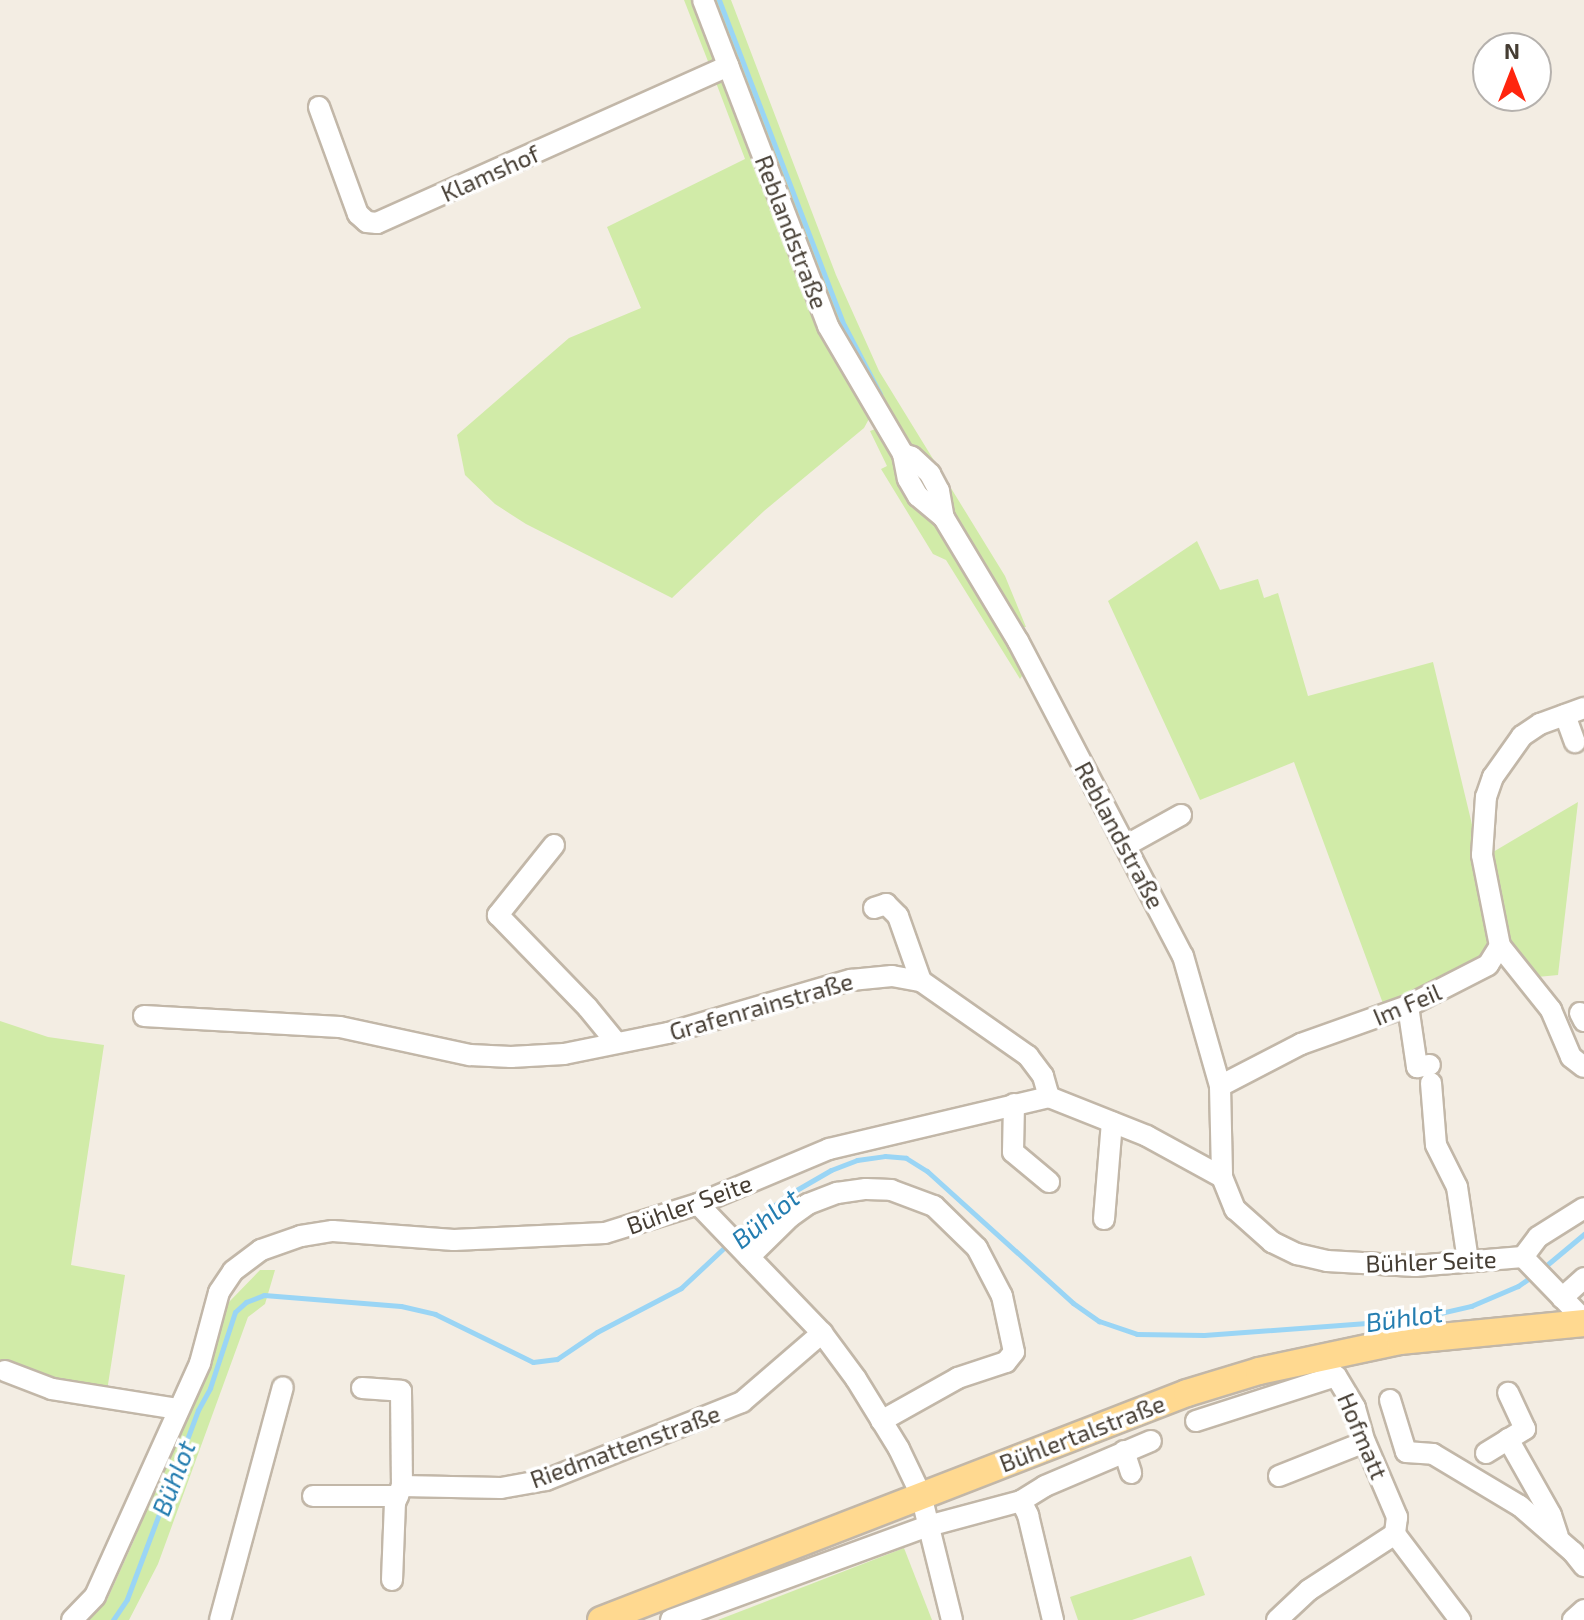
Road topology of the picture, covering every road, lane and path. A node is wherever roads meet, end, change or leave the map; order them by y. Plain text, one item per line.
1 (703, 0) edge
2 (728, 66) junction
3 (319, 107) dead end
4 (1575, 712) edge
5 (1575, 742) dead end
6 (1181, 815) dead end
7 (554, 845) dead end
8 (1125, 846) junction
9 (874, 908) dead end
10 (1500, 946) junction
11 (921, 981) junction
12 (1408, 1006) junction
13 (144, 1016) dead end
14 (615, 1041) junction
15 (1584, 1067) edge
16 (1220, 1086) junction
17 (1049, 1097) junction
18 (1014, 1104) junction
19 (1112, 1122) junction
20 (1222, 1177) junction
21 (1049, 1182) dead end
22 (698, 1204) junction
23 (1584, 1208) edge
24 (1104, 1219) dead end
25 (745, 1252) junction
26 (1527, 1260) junction
27 (1468, 1261) junction
28 (1584, 1278) edge
29 (1556, 1292) junction
30 (1584, 1321) edge
31 (822, 1333) junction
32 (5, 1371) dead end
33 (283, 1387) dead end
34 (362, 1388) dead end
35 (1508, 1393) dead end
36 (1390, 1400) dead end
37 (178, 1409) junction
38 (881, 1421) junction
39 (1196, 1421) dead end
40 (1508, 1439) junction
41 (1151, 1441) dead end
42 (1365, 1442) junction
43 (1124, 1451) junction
44 (1486, 1453) dead end
45 (1131, 1473) dead end
46 (1279, 1476) dead end
47 (400, 1491) junction
48 (1064, 1494) dead end
49 (921, 1495) junction
50 (313, 1496) dead end
51 (1021, 1501) junction
52 (928, 1526) junction
53 (1395, 1534) junction
54 (1559, 1540) junction
55 (1584, 1566) edge
56 (392, 1580) dead end
57 (72, 1620) edge
58 (222, 1620) edge
59 (601, 1620) edge
60 (671, 1620) edge
61 (952, 1620) edge
62 (1053, 1620) edge
63 (1277, 1620) edge
64 (1460, 1620) edge

1 - 2 street, Reblandstraße
2 - 3 street, Klamshof
2 - 8 street, Reblandstraße
4 - 5 street
4 - 10 street
6 - 8 street
7 - 14 street
8 - 16 street, Reblandstraße
9 - 11 street
10 - 12 street, Im Feil
10 - 15 street
11 - 14 street, Grafenrainstraße
11 - 17 street, Grafenrainstraße
12 - 16 street, Im Feil
12 - 27 street
13 - 14 street, Grafenrainstraße
16 - 20 street, Reblandstraße
17 - 18 street, Bühler Seite
17 - 19 street
18 - 21 street
18 - 22 street, Bühler Seite
19 - 20 street
19 - 24 street
20 - 27 street, Bühler Seite
22 - 25 street
22 - 37 street, Bühler Seite
23 - 26 street, Bühler Seite
25 - 31 street
25 - 38 street
26 - 27 street, Bühler Seite
26 - 29 street, Bühler Seite
28 - 29 street
29 - 30 street, Bühler Seite
30 - 49 main road, Bühlertalstraße
31 - 38 street
31 - 47 street, Riedmattenstraße
32 - 37 street
33 - 58 street
34 - 47 street
35 - 40 street
36 - 54 street, Hofmatt
37 - 57 street, Bühler Seite
38 - 49 street
39 - 42 street, Hofmatt
40 - 44 street
40 - 54 street
41 - 43 street
42 - 46 street
42 - 53 street, Hofmatt
43 - 45 street
43 - 51 street
47 - 50 street, Riedmattenstraße
47 - 56 street
48 - 51 street
49 - 52 street
49 - 59 main road, Bühlertalstraße
51 - 52 street
51 - 62 street
52 - 60 street
52 - 61 street
53 - 63 street
53 - 64 street, Hofmatt
54 - 55 street, Hofmatt

